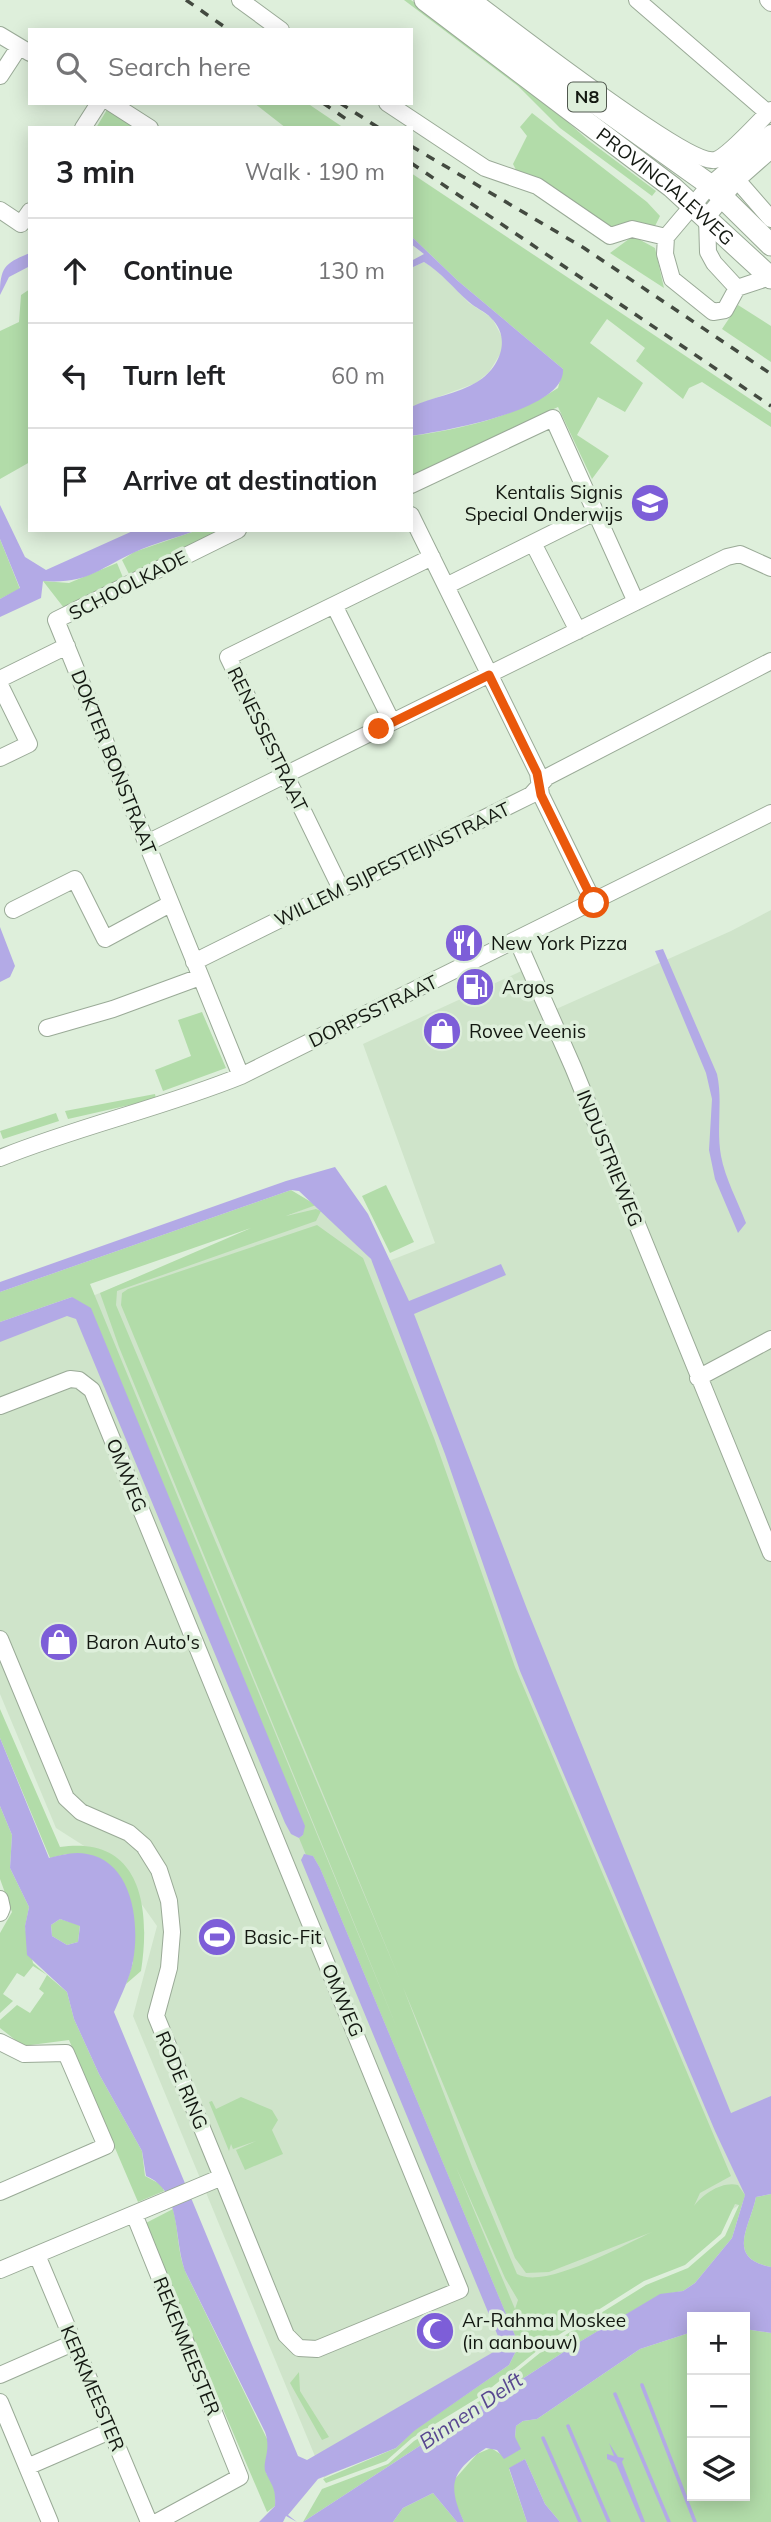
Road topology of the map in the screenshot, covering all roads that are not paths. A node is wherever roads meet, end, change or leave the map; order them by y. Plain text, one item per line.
1 (240, 0) edge
2 (425, 0) edge
3 (451, 0) edge
4 (473, 0) edge
5 (637, 0) edge
6 (278, 28) edge
7 (0, 35) edge
8 (24, 50) edge
9 (0, 76) edge
10 (98, 105) edge
11 (114, 105) edge
12 (390, 105) edge
13 (770, 111) edge
14 (84, 126) edge
15 (147, 126) edge
16 (771, 133) edge
17 (771, 150) edge
18 (737, 180) junction
19 (716, 191) junction
20 (0, 210) edge
21 (28, 214) edge
22 (694, 215) junction
23 (771, 219) edge
24 (666, 237) junction
25 (771, 245) edge
26 (770, 277) edge
27 (737, 288) junction
28 (413, 484) edge
29 (595, 512) junction
30 (413, 519) edge
31 (233, 532) edge
32 (533, 543) junction
33 (432, 557) junction
34 (771, 568) edge
35 (446, 586) junction
36 (636, 602) junction
37 (334, 606) junction
38 (56, 620) joint
39 (578, 631) junction
40 (67, 646) junction
41 (771, 661) edge
42 (489, 675) junction
43 (0, 678) edge
44 (0, 685) edge
45 (392, 722) junction
46 (0, 758) edge
47 (285, 774) junction
48 (539, 785) junction
49 (771, 813) edge
50 (147, 843) junction
51 (341, 889) junction
52 (594, 903) junction
53 (170, 905) junction
54 (13, 910) dead end
55 (517, 940) junction
56 (197, 969) junction
57 (47, 1028) dead end
58 (241, 1076) junction
59 (0, 1158) edge
60 (771, 1339) edge
61 (698, 1378) junction
62 (0, 1406) edge
63 (771, 1553) edge
64 (0, 1639) edge
65 (0, 1899) edge
66 (0, 1913) edge
67 (0, 2042) edge
68 (222, 2176) junction
69 (0, 2192) edge
70 (134, 2214) junction
71 (37, 2255) junction
72 (0, 2270) edge
73 (74, 2343) junction
74 (0, 2375) edge
75 (0, 2402) edge
76 (110, 2431) junction
77 (27, 2467) junction
78 (50, 2522) edge
79 (149, 2522) edge
80 (157, 2522) edge

1 - 6 street
2 - 22 main road, PROVINCIALEWEG / N8
3 - 19 main road, PROVINCIALEWEG / N8
4 - 13 street, PROVINCIALEWEG
5 - 13 street
7 - 8 street
8 - 9 street
10 - 14 street
11 - 15 street
12 - 24 street
16 - 19 street
17 - 18 street
18 - 19 street
18 - 23 street
19 - 22 street
19 - 25 main road, PROVINCIALEWEG / N8
20 - 21 street
22 - 24 street
22 - 26 main road, PROVINCIALEWEG / N8
22 - 27 street
24 - 27 street
26 - 27 street, PROVINCIALEWEG
28 - 29 street
29 - 32 street
29 - 36 street
30 - 33 street
31 - 38 street, SCHOOLKADE
32 - 35 street
32 - 39 street
33 - 35 street
33 - 37 street, RENESSESTRAAT
34 - 36 street
35 - 42 street
36 - 39 street
37 - 45 street
37 - 47 street, RENESSESTRAAT
38 - 40 street, DOKTER BONSTRAAT
39 - 42 street
40 - 43 street, SCHOOLKADE
40 - 50 street, DOKTER BONSTRAAT
41 - 48 street, WILLEM SIJPESTEIJNSTRAAT
42 - 45 street
42 - 48 street
44 - 46 street
45 - 47 street
47 - 50 street
47 - 51 street, RENESSESTRAAT
48 - 51 street, WILLEM SIJPESTEIJNSTRAAT
48 - 52 street
49 - 52 street, DORPSSTRAAT
50 - 53 street, DOKTER BONSTRAAT
51 - 56 street, WILLEM SIJPESTEIJNSTRAAT
52 - 55 street, DORPSSTRAAT
53 - 54 street
53 - 56 street, DOKTER BONSTRAAT
55 - 58 street, DORPSSTRAAT
55 - 61 street, INDUSTRIEWEG
56 - 57 street, WILLEM SIJPESTEIJNSTRAAT
56 - 58 street, DOKTER BONSTRAAT
58 - 59 street, DORPSSTRAAT
60 - 61 street
61 - 63 street, INDUSTRIEWEG
62 - 68 street, OMWEG
64 - 68 street, RODE RING
65 - 66 street
67 - 69 street
68 - 70 street
70 - 71 street
70 - 80 street, REKENMEESTER
71 - 72 street
71 - 73 street, KERKMEESTER
73 - 74 street
73 - 76 street, KERKMEESTER
75 - 77 street
76 - 77 street
76 - 79 street, KERKMEESTER
77 - 78 street

